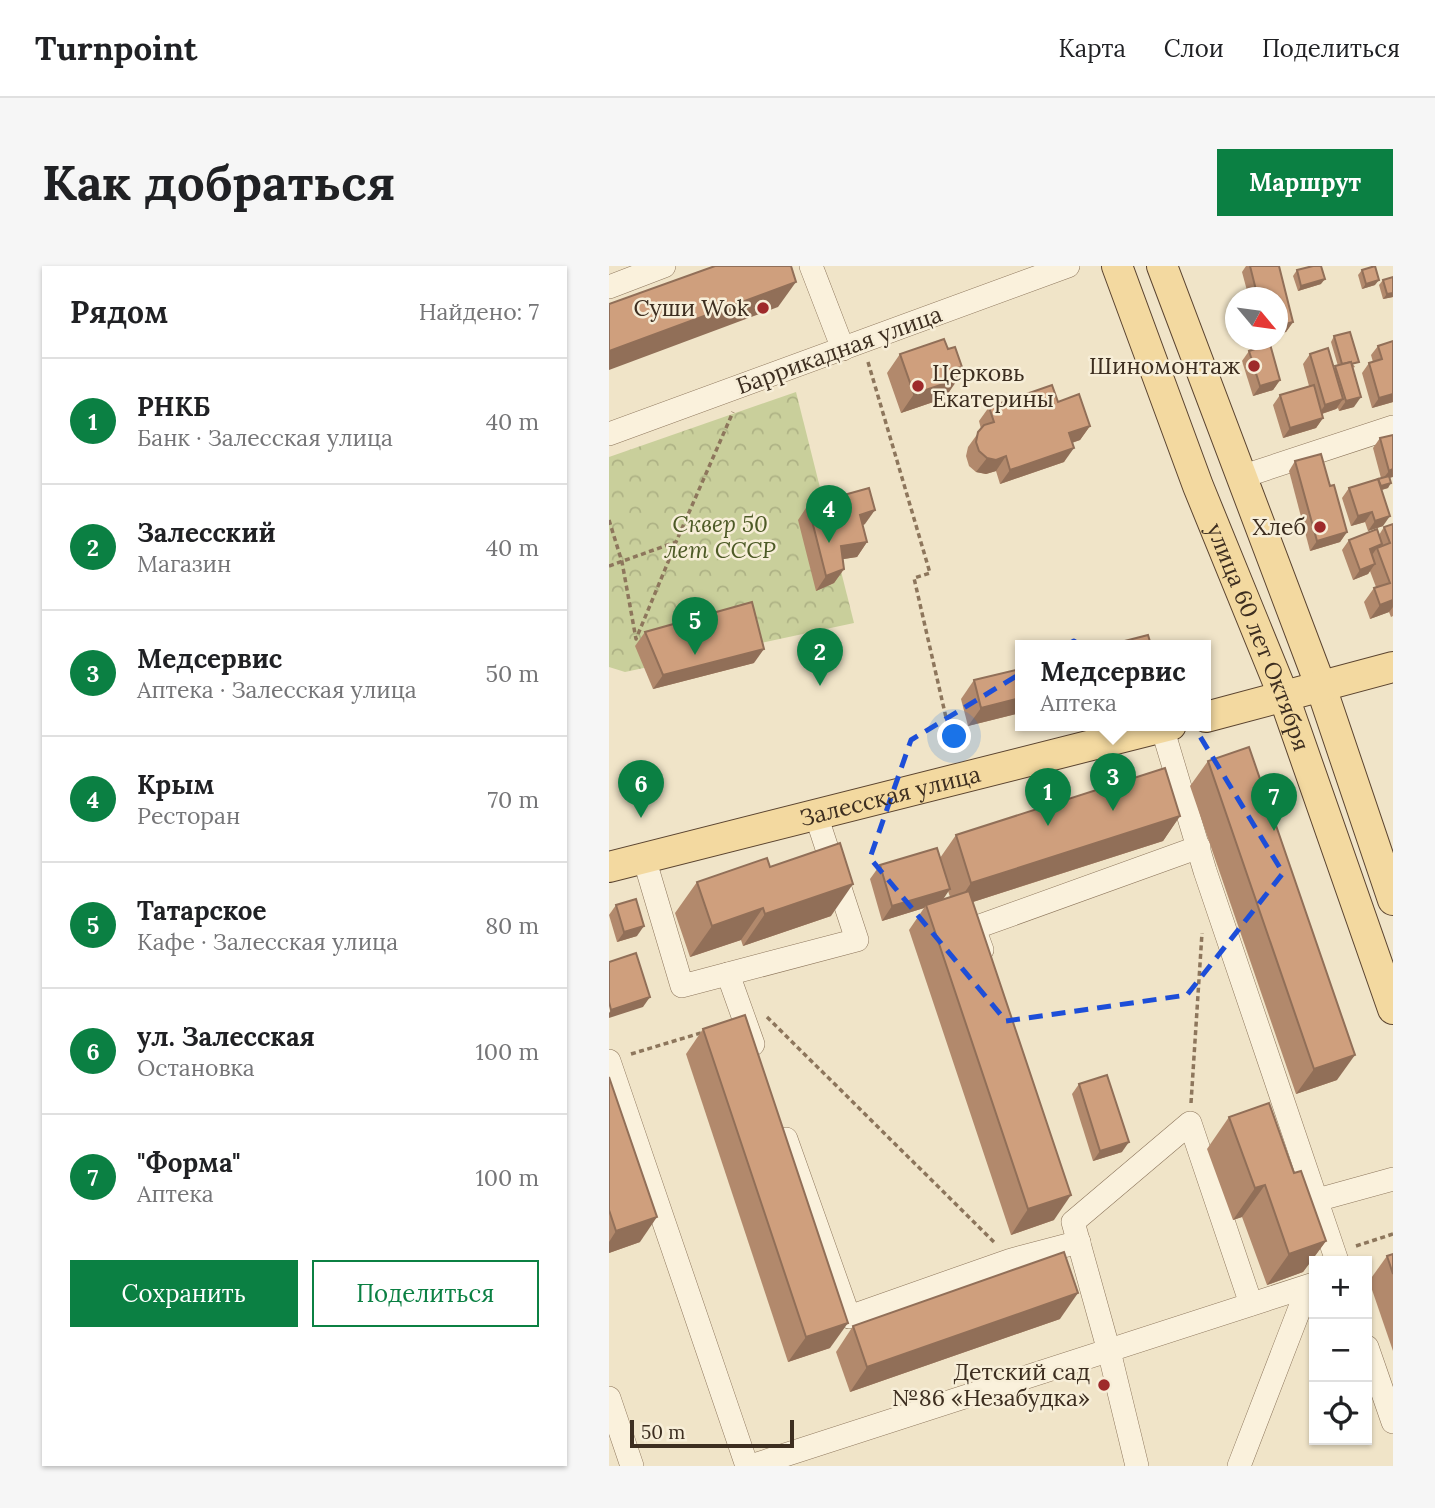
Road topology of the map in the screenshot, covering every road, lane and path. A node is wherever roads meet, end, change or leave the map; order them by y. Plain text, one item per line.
1 (664, 266) edge
2 (811, 266) edge
3 (1068, 266) edge
4 (1117, 266) edge
5 (1162, 266) edge
6 (609, 287) edge
7 (854, 350) junction
8 (745, 384) junction
9 (1393, 427) edge
10 (609, 433) edge
11 (1241, 477) junction
12 (609, 520) edge
13 (676, 542) junction
14 (622, 562) junction
15 (609, 566) edge
16 (1393, 667) edge
17 (1321, 687) junction
18 (1284, 697) junction
19 (1211, 716) edge
20 (1147, 731) edge
21 (1168, 731) edge
22 (953, 748) dead end
23 (815, 814) junction
24 (1199, 847) junction
25 (644, 858) junction
26 (609, 866) edge
27 (1393, 900) edge
28 (1202, 924) dead end
29 (987, 967) edge
30 (728, 974) junction
31 (1393, 1009) edge
32 (744, 1020) junction
33 (707, 1031) edge
34 (615, 1059) edge
35 (758, 1059) edge
36 (781, 1123) edge
37 (1190, 1123) junction
38 (1393, 1179) edge
39 (1065, 1196) edge
40 (1317, 1200) junction
41 (1076, 1232) junction
42 (1393, 1234) edge
43 (1335, 1256) edge
44 (1341, 1256) edge
45 (1011, 1259) junction
46 (1309, 1287) edge
47 (1309, 1291) edge
48 (1251, 1304) junction
49 (1109, 1350) junction
50 (1372, 1361) edge
51 (609, 1398) edge
52 (1393, 1422) edge
53 (632, 1466) edge
54 (749, 1466) edge
55 (1137, 1466) edge
56 (1239, 1466) edge

1 - 6 street
2 - 7 street
3 - 7 street, Баррикадная улица
4 - 18 main road, улица 60 лет Октября
5 - 11 main road, улица 60 лет Октября
7 - 8 street, Баррикадная улица
7 - 22 path
8 - 10 street, Баррикадная улица
8 - 13 path
9 - 11 street
11 - 17 main road, улица 60 лет Октября
12 - 14 path
13 - 14 path
13 - 14 path
14 - 15 path
16 - 17 main road
17 - 18 main road
17 - 27 main road, улица 60 лет Октября
18 - 19 main road
18 - 31 main road, улица 60 лет Октября
20 - 23 main road, Залесская улица
21 - 24 street
23 - 25 main road, Залесская улица
23 - 30 street
24 - 29 street
24 - 40 street
25 - 26 main road, Залесская улица
25 - 30 street
28 - 37 path
30 - 32 street
32 - 35 street
32 - 45 path
33 - 34 path
34 - 54 street
36 - 45 street
37 - 41 street
37 - 48 street
38 - 40 street
39 - 41 street
40 - 43 street
41 - 45 street
41 - 49 street
42 - 44 path
46 - 48 street
47 - 56 street
48 - 49 street
49 - 54 street
49 - 55 street
50 - 52 street
51 - 53 street

